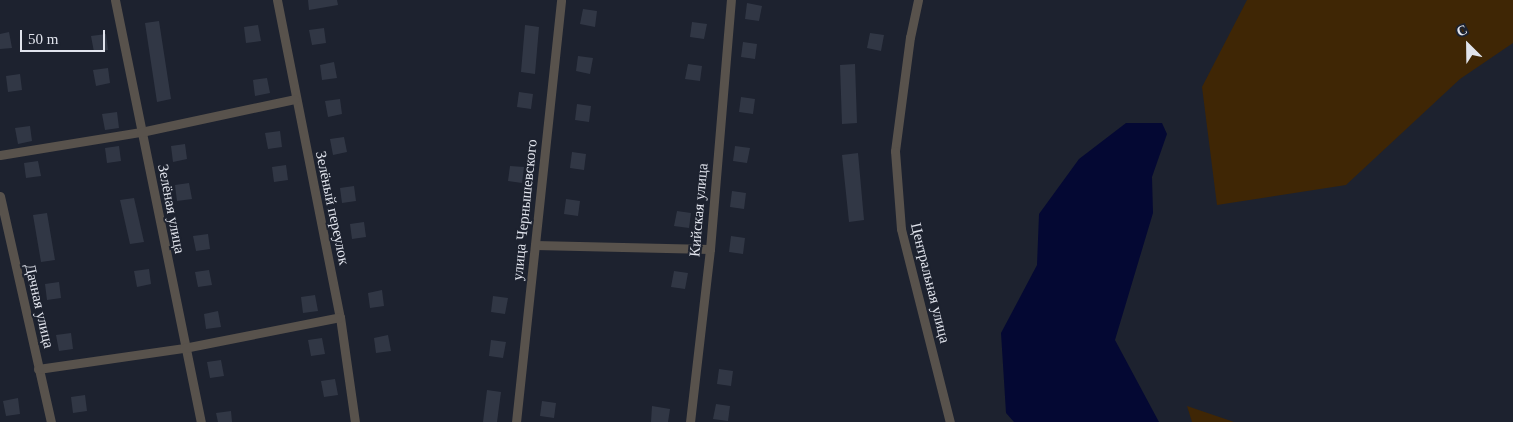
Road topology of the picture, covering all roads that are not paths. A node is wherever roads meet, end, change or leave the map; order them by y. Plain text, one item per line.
1 (115, 0) edge
2 (276, 0) edge
3 (561, 0) edge
4 (731, 0) edge
5 (918, 0) edge
6 (295, 99) junction
7 (141, 132) junction
8 (0, 155) edge
9 (0, 196) edge
10 (535, 244) junction
11 (710, 250) junction
12 (340, 317) junction
13 (184, 348) junction
14 (38, 369) junction
15 (51, 422) edge
16 (201, 422) edge
17 (355, 422) edge
18 (516, 422) edge
19 (690, 422) edge
20 (950, 422) edge

1 - 7 street, Зелёная улица
2 - 6 street, Зелёный переулок
3 - 10 street, улица Чернышевского
4 - 11 street, Кийская улица
5 - 20 street, Центральная улица
6 - 7 street
6 - 12 street, Зелёный переулок
7 - 8 street
7 - 13 street, Зелёная улица
9 - 14 street, Дачная улица
10 - 11 street
10 - 18 street, улица Чернышевского
11 - 19 street, Кийская улица
12 - 13 street
12 - 17 street, Зелёный переулок
13 - 14 street
13 - 16 street, Зелёная улица
14 - 15 street, Дачная улица

